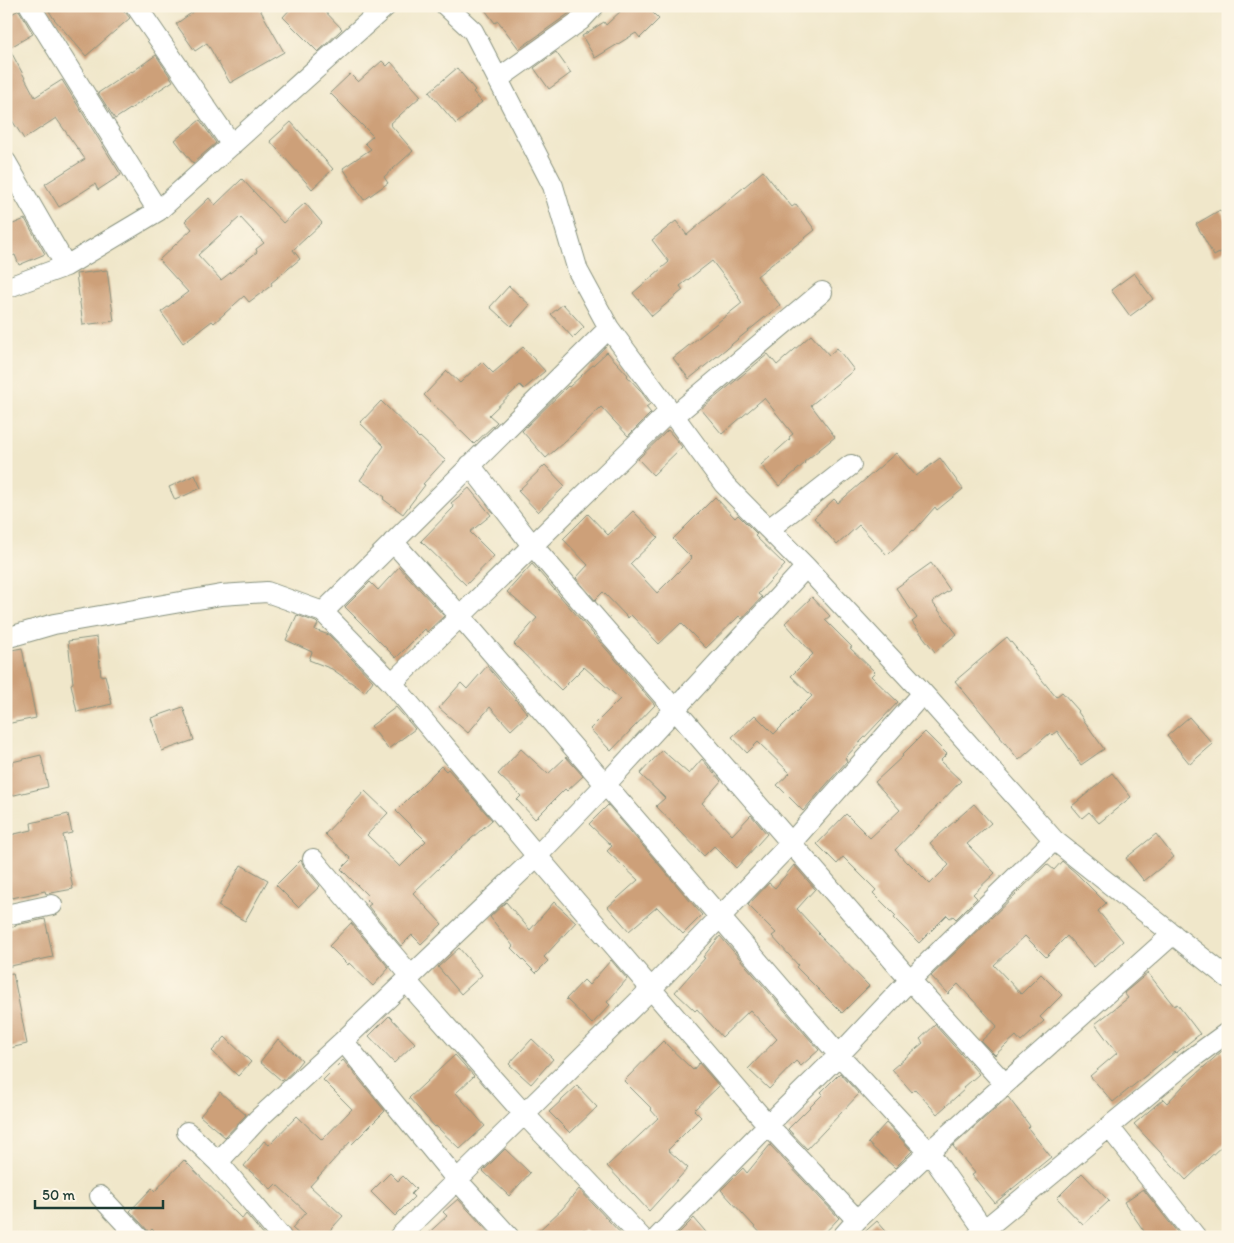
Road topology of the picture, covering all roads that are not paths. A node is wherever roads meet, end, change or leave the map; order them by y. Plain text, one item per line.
1 (30, 6) edge
2 (136, 6) edge
3 (386, 6) edge
4 (446, 6) edge
5 (594, 6) edge
6 (498, 79) junction
7 (232, 145) junction
8 (6, 162) edge
9 (158, 211) junction
10 (66, 266) junction
11 (6, 288) edge
12 (822, 292) dead end
13 (609, 328) junction
14 (672, 414) junction
15 (851, 465) dead end
16 (470, 466) junction
17 (769, 529) junction
18 (392, 542) junction
19 (532, 546) junction
20 (806, 567) junction
21 (323, 612) junction
22 (460, 616) junction
23 (6, 638) edge
24 (392, 683) junction
25 (923, 693) junction
26 (675, 709) junction
27 (606, 784) junction
28 (1054, 840) junction
29 (791, 843) junction
30 (537, 856) junction
31 (313, 859) dead end
32 (52, 905) dead end
33 (6, 916) edge
34 (719, 917) junction
35 (1173, 934) junction
36 (1228, 978) edge
37 (409, 979) junction
38 (910, 980) junction
39 (651, 989) junction
40 (1228, 1032) edge
41 (343, 1041) junction
42 (839, 1055) junction
43 (1005, 1084) junction
44 (524, 1114) junction
45 (768, 1125) junction
46 (1109, 1127) junction
47 (187, 1132) dead end
48 (929, 1152) junction
49 (218, 1162) junction
50 (458, 1180) junction
51 (100, 1196) dead end
52 (857, 1220) junction
53 (983, 1234) edge
54 (138, 1237) edge
55 (281, 1237) edge
56 (399, 1237) edge
57 (509, 1237) edge
58 (641, 1237) edge
59 (658, 1237) edge
60 (842, 1237) edge
61 (1196, 1237) edge

1 - 9 street
2 - 7 street
3 - 7 street
4 - 6 street
5 - 6 street
6 - 13 street
7 - 9 street
8 - 10 street
9 - 10 street
10 - 11 street
12 - 14 street
13 - 14 street
13 - 16 street
14 - 17 street
14 - 19 street
15 - 17 street
16 - 18 street
16 - 19 street
17 - 20 street
18 - 21 street
18 - 22 street
19 - 22 street
19 - 26 street
20 - 25 street
20 - 26 street
21 - 23 street
21 - 24 street
22 - 24 street
22 - 27 street
24 - 30 street
25 - 28 street
25 - 29 street
26 - 27 street
26 - 29 street
27 - 30 street
27 - 34 street
28 - 35 street
28 - 38 street
29 - 34 street
29 - 38 street
30 - 37 street
30 - 39 street
31 - 37 street
32 - 33 street
34 - 39 street
34 - 42 street
35 - 36 street
35 - 43 street
37 - 41 street
37 - 44 street
38 - 42 street
38 - 43 street
39 - 44 street
39 - 45 street
40 - 46 street
41 - 49 street
41 - 50 street
42 - 45 street
42 - 48 street
43 - 48 street
44 - 50 street
44 - 58 street
45 - 52 street
45 - 59 street
46 - 53 street
46 - 61 street
47 - 49 street
48 - 52 street
48 - 53 street
49 - 55 street
50 - 56 street
50 - 57 street
51 - 54 street
52 - 60 street

